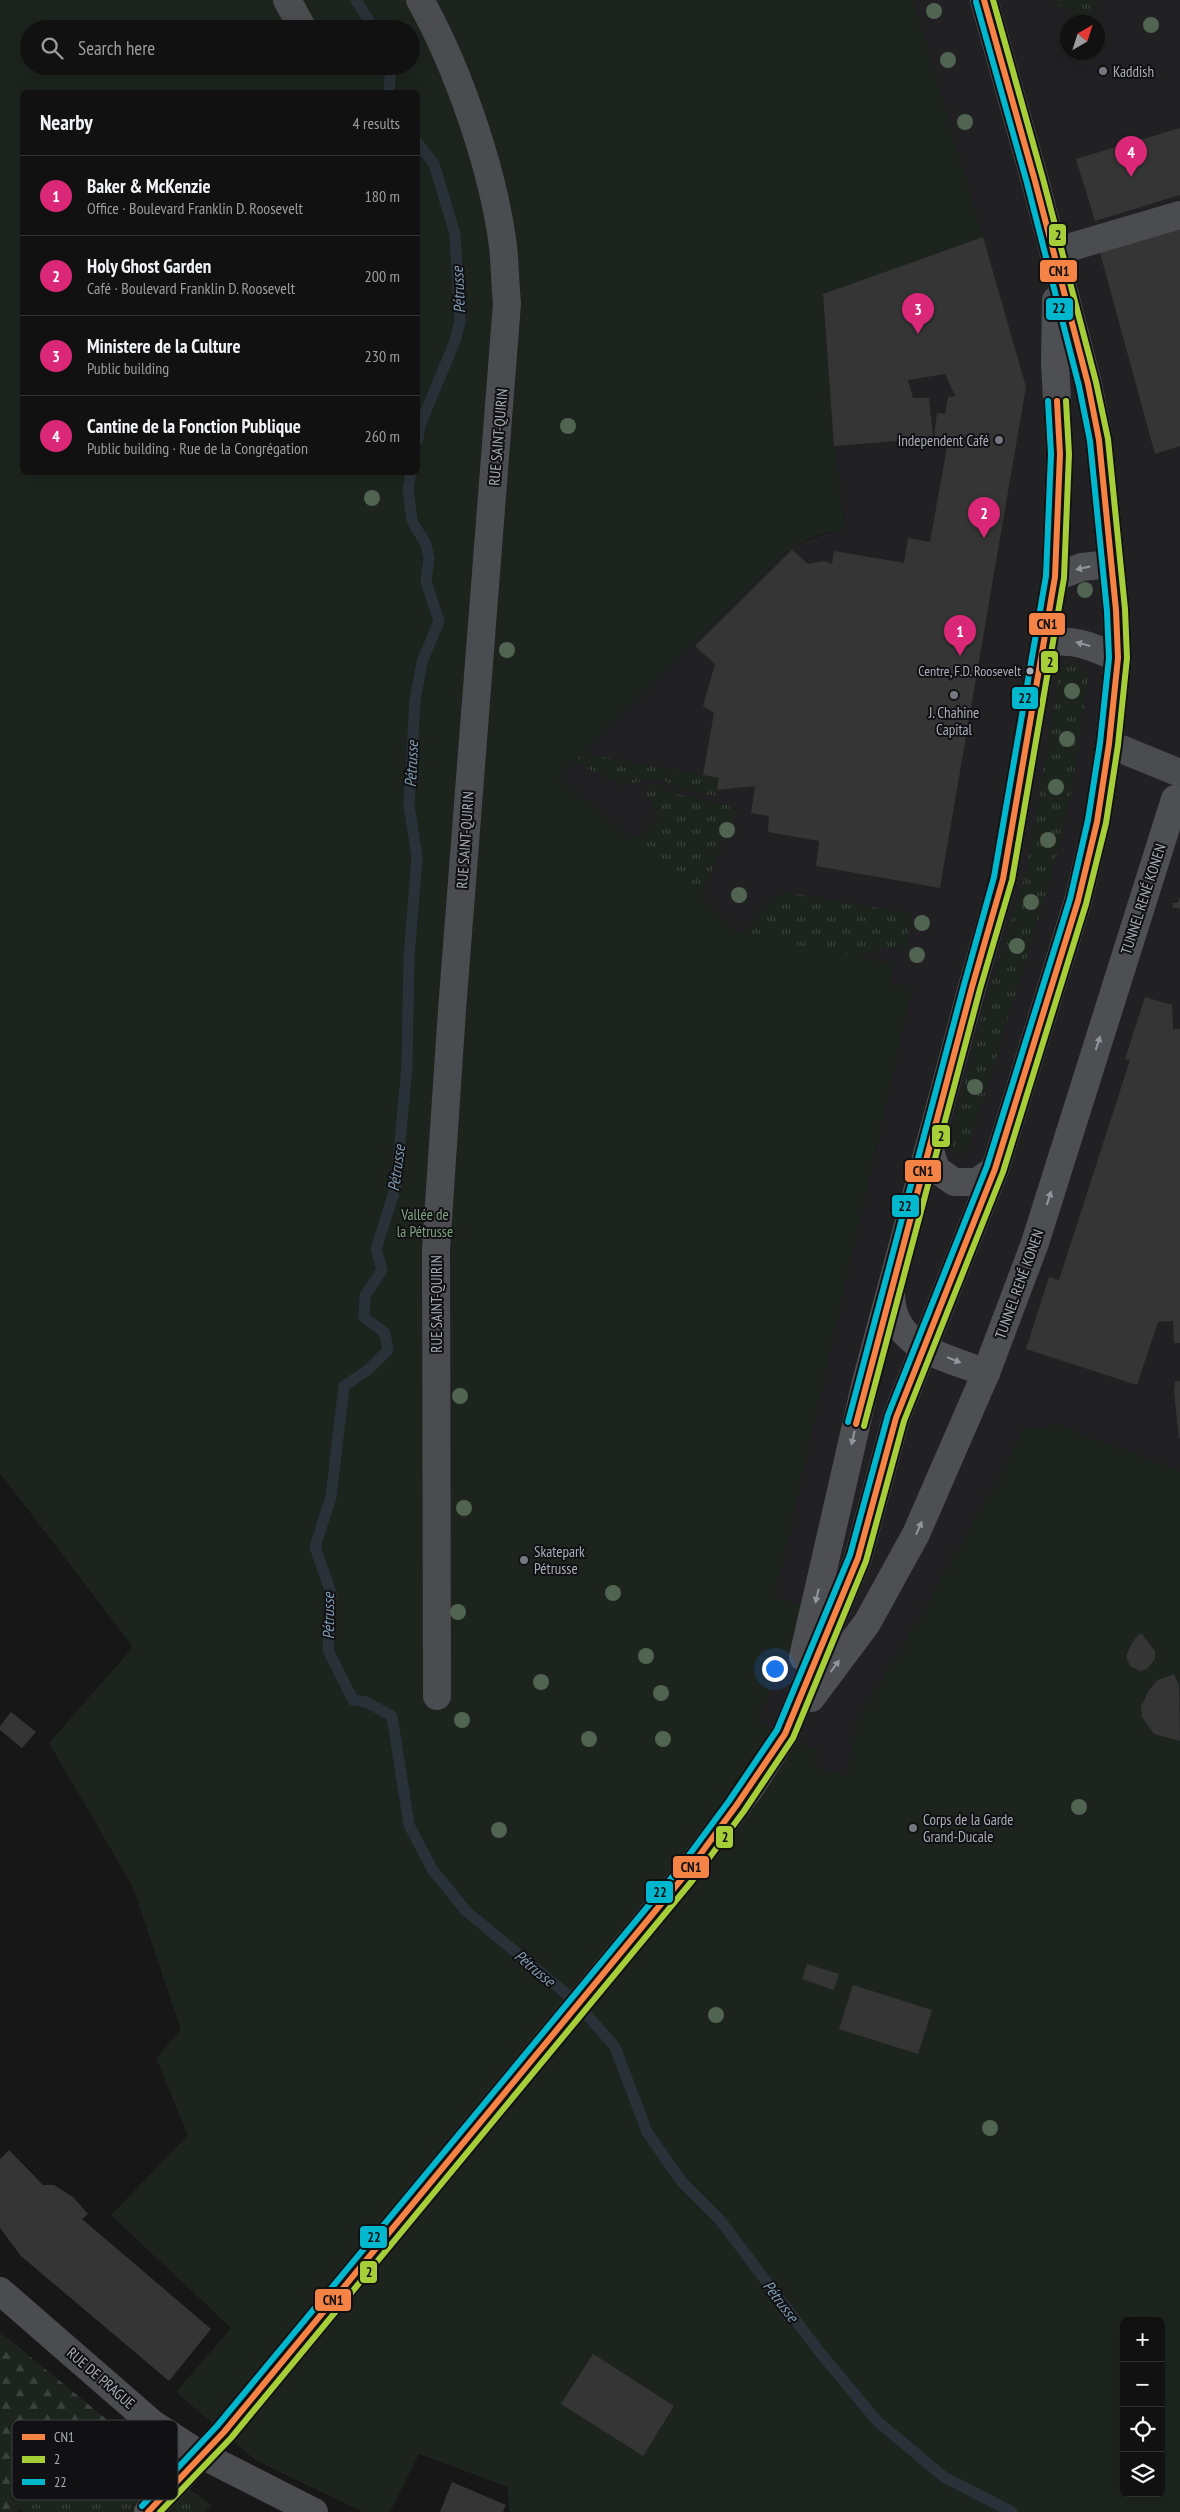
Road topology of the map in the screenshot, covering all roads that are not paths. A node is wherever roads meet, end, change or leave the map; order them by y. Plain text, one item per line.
1 (287, 0) edge
2 (420, 0) edge
3 (984, 0) edge
4 (298, 20) edge
5 (1180, 215) edge
6 (1055, 259) junction
7 (1111, 564) junction
8 (1055, 577) junction
9 (1046, 642) junction
10 (1118, 658) junction
11 (1110, 744) junction
12 (1180, 773) edge
13 (1175, 799) dead end
14 (929, 1148) junction
15 (995, 1168) junction
16 (891, 1289) junction
17 (922, 1348) junction
18 (986, 1373) junction
19 (437, 1696) dead end
20 (785, 1734) junction
21 (0, 2291) edge
22 (148, 2420) edge
23 (178, 2441) edge
24 (178, 2480) edge
25 (159, 2500) edge
26 (148, 2512) edge
27 (314, 2512) edge

1 - 4 street
2 - 19 street, RUE SAINT-QUIRIN
3 - 6 main road
5 - 6 street
6 - 7 main road
6 - 8 main road
7 -> 8 main road
7 - 10 main road
8 - 9 main road
10 -> 9 main road
9 - 14 main road
10 - 11 main road
11 - 12 street
11 - 15 main road
18 -> 13 main road, TUNNEL RENÉ KONEN
14 - 15 main road
14 - 16 main road
15 - 17 main road
16 - 17 main road
16 -> 20 main road
17 -> 18 main road
17 - 20 main road
20 -> 18 main road, TUNNEL RENÉ KONEN
20 - 24 main road, bridge
21 - 22 street, RUE DE PRAGUE
23 - 27 street, RUE DE PRAGUE
25 - 26 main road, bridge

